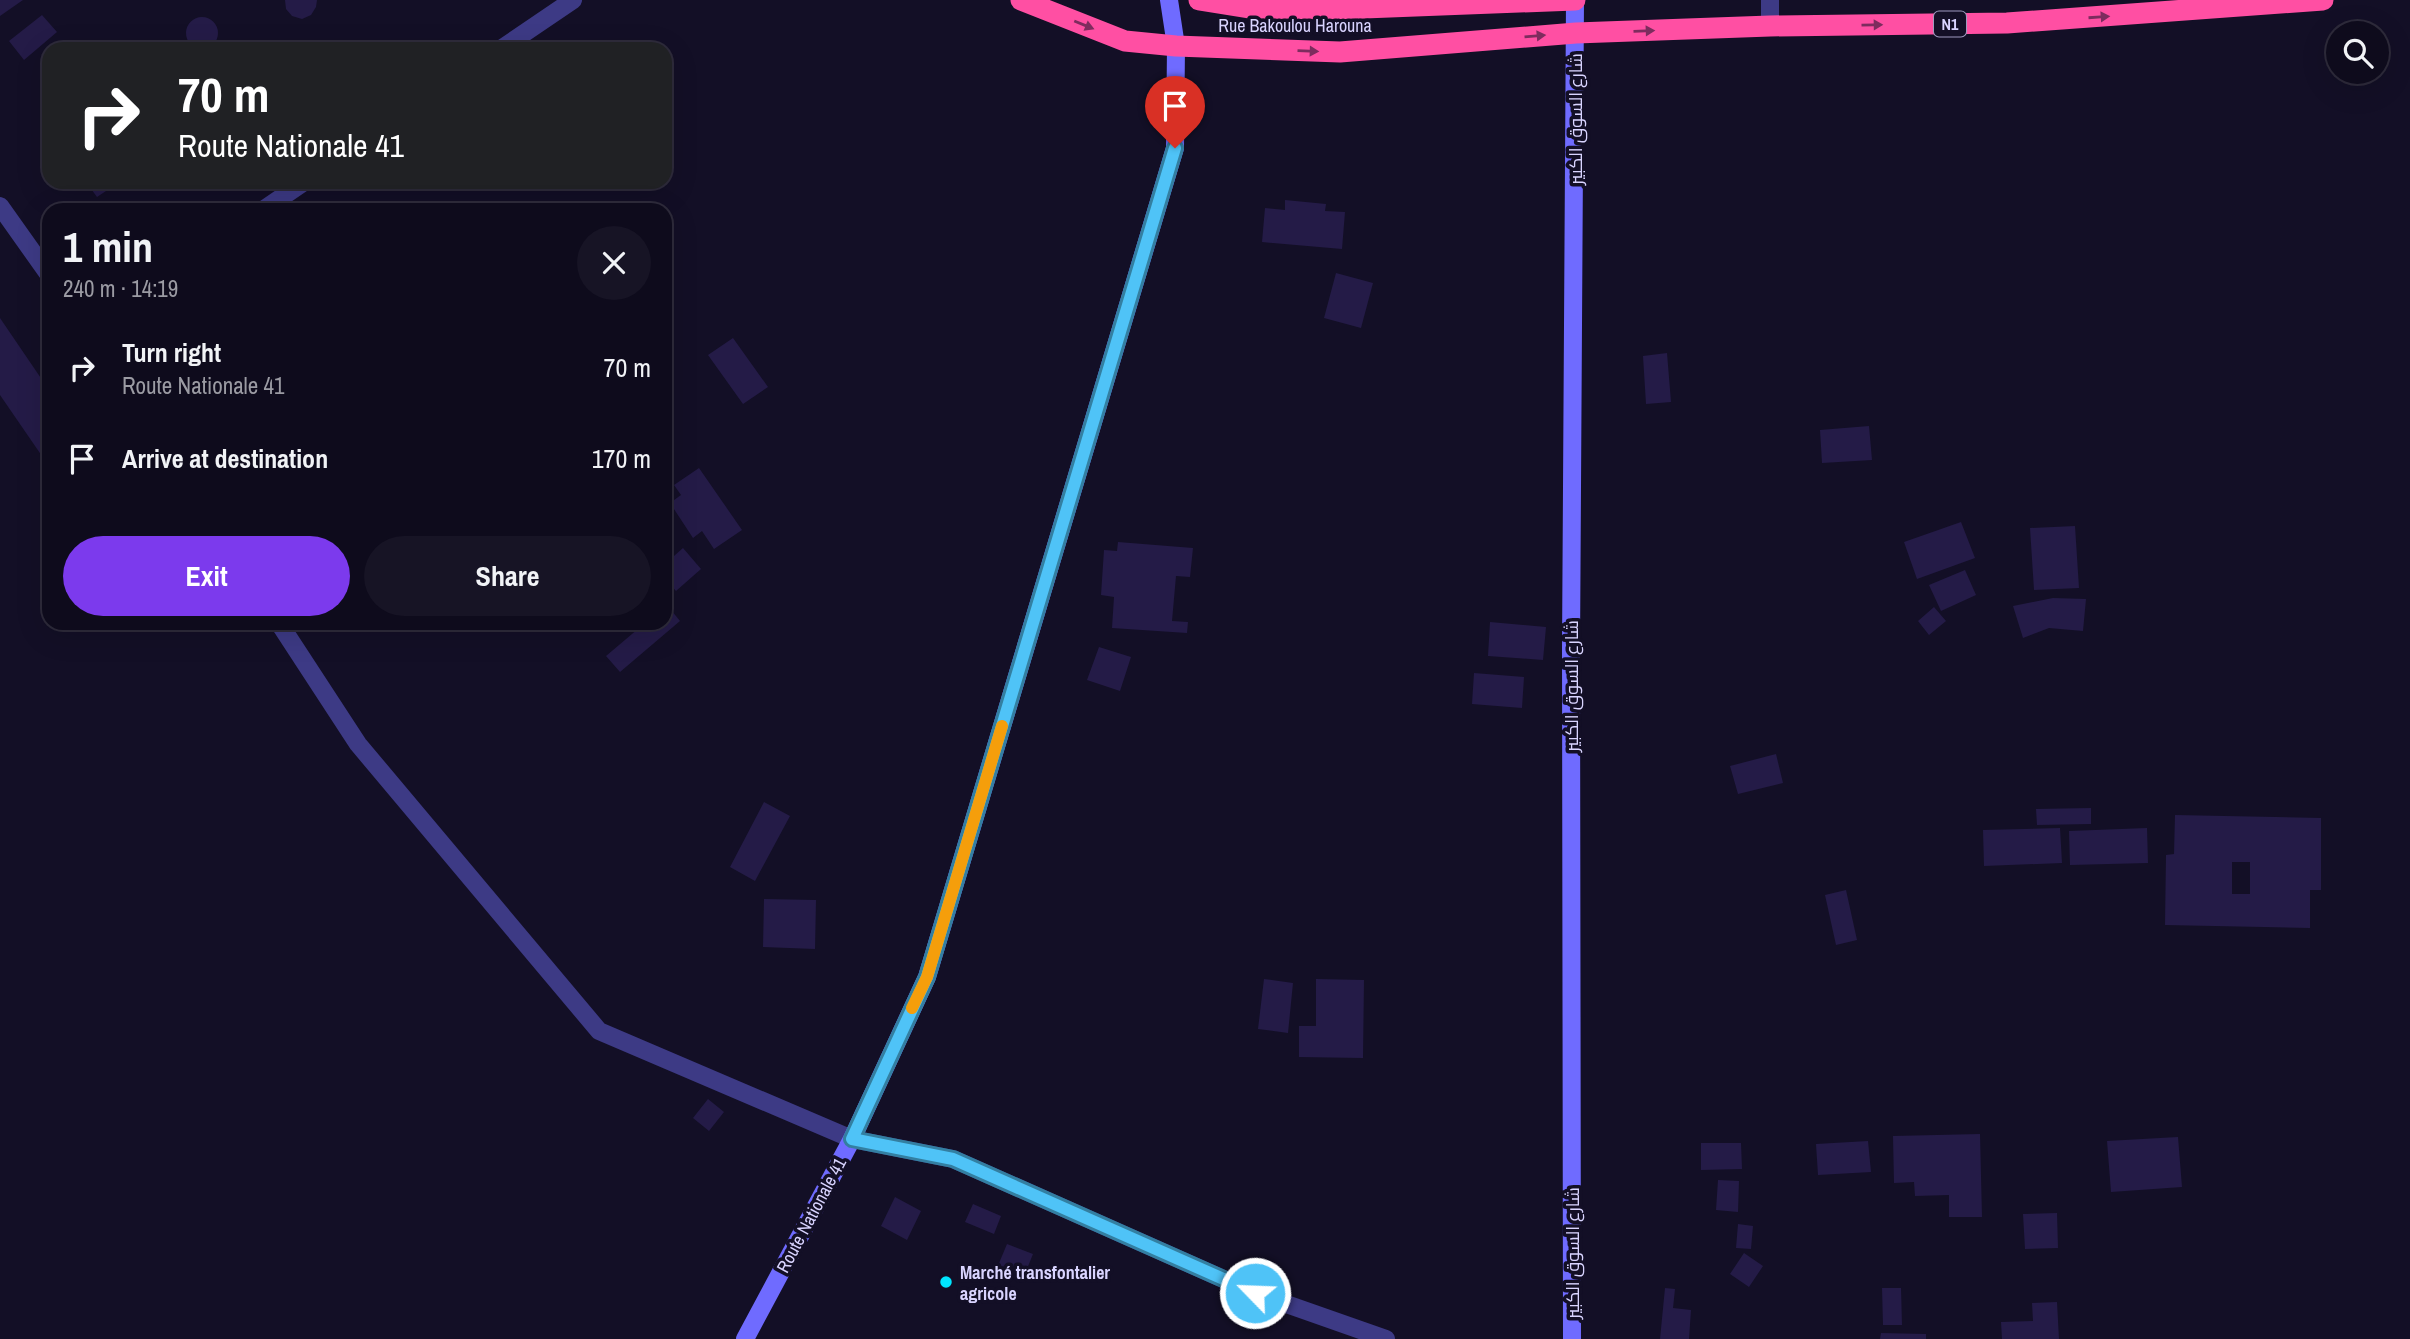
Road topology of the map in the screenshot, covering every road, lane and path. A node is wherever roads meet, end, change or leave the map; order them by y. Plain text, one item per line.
1 (573, 0) edge
2 (1021, 0) edge
3 (1169, 0) edge
4 (1199, 0) edge
5 (1575, 0) edge
6 (1770, 0) edge
7 (2323, 0) edge
8 (2228, 4) edge
9 (1770, 26) junction
10 (1576, 33) junction
11 (510, 42) edge
12 (1176, 46) junction
13 (294, 189) edge
14 (273, 203) edge
15 (0, 206) edge
16 (42, 265) edge
17 (284, 630) edge
18 (852, 1139) junction
19 (745, 1339) edge
20 (1386, 1339) edge
21 (1572, 1339) edge

1 - 11 street
2 -> 12 highway, Rue Bakoulou Harouna
3 - 12 street, Route Nationale 41
4 - 5 highway, Rue Bakoulou Harouna
5 - 10 street, شارع السوق الكبير
6 - 9 street
7 - 8 highway, N1
9 -> 8 highway, N1
10 -> 9 highway, N1
12 -> 10 highway, Rue Bakoulou Harouna
10 - 21 street, شارع السوق الكبير
12 - 18 street, Route Nationale 41
13 - 14 street
15 - 16 street
17 - 18 street
18 - 19 street, Route Nationale 41
18 - 20 street

